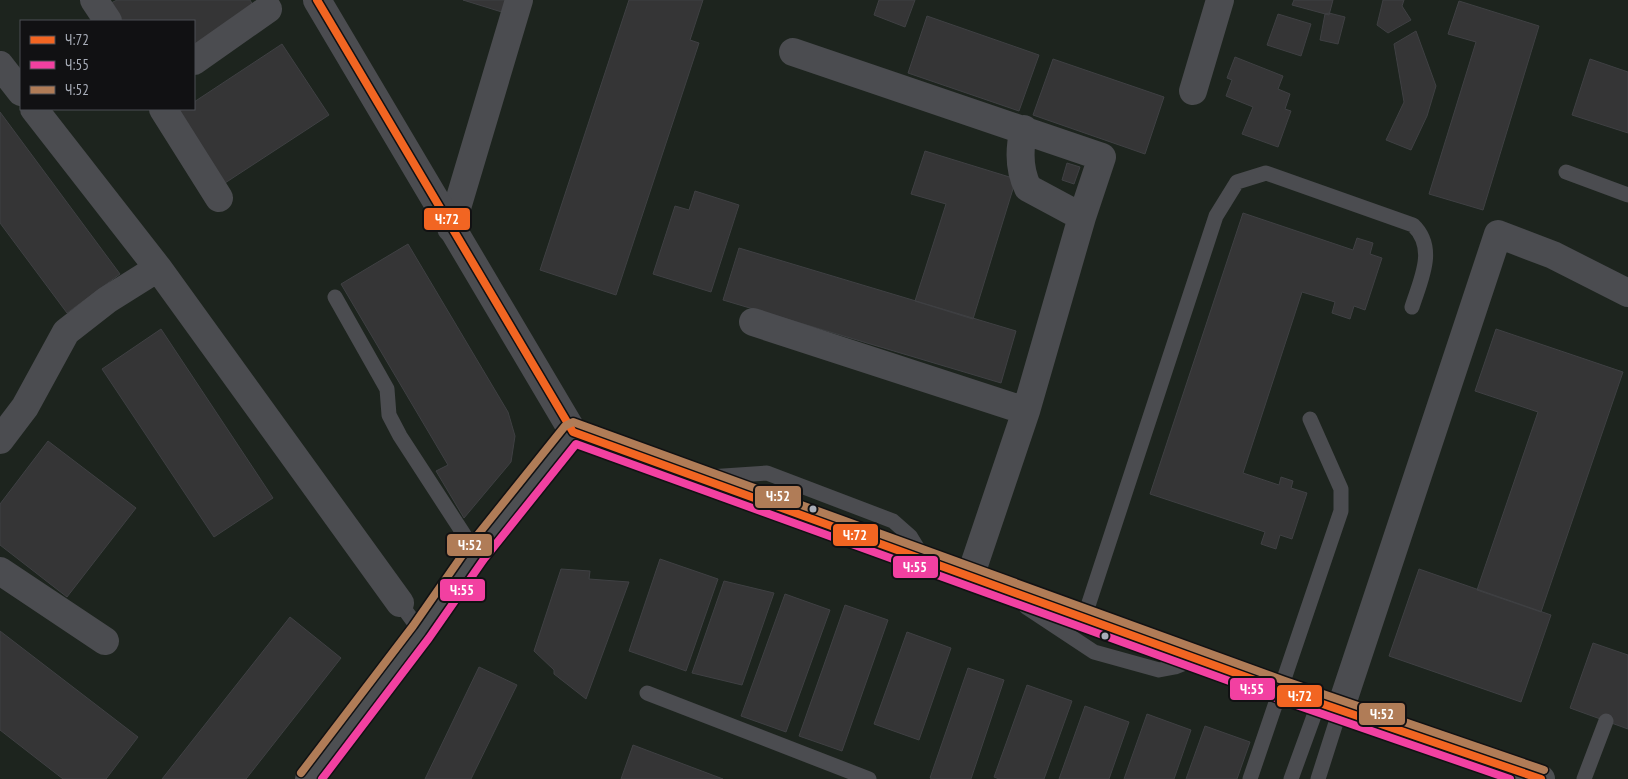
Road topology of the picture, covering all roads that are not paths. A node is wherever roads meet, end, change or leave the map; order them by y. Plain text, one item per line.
1 (94, 0) edge
2 (317, 0) edge
3 (519, 0) edge
4 (1220, 0) edge
5 (268, 9) dead end
6 (107, 20) edge
7 (794, 52) dead end
8 (195, 60) edge
9 (0, 65) edge
10 (20, 91) edge
11 (1193, 91) dead end
12 (35, 110) edge
13 (164, 110) edge
14 (1024, 130) junction
15 (1566, 172) dead end
16 (1628, 195) edge
17 (219, 198) dead end
18 (1082, 217) junction
19 (451, 228) junction
20 (158, 268) junction
21 (1628, 293) edge
22 (335, 297) dead end
23 (1412, 307) dead end
24 (753, 322) dead end
25 (1026, 412) junction
26 (1310, 419) dead end
27 (573, 432) junction
28 (0, 440) edge
29 (476, 553) junction
30 (0, 571) edge
31 (982, 581) junction
32 (400, 603) joint
33 (1084, 618) junction
34 (421, 632) junction
35 (105, 641) dead end
36 (1197, 659) junction
37 (1282, 690) junction
38 (647, 693) dead end
39 (1329, 706) junction
40 (1606, 721) dead end
41 (847, 776) edge
42 (309, 779) edge
43 (869, 779) edge
44 (1250, 779) edge
45 (1291, 779) edge
46 (1318, 779) edge
47 (1540, 779) edge
48 (1584, 779) edge

1 - 6 street
2 - 19 street
3 - 19 street
4 - 11 street
5 - 8 street
7 - 14 street
9 - 10 street
12 - 20 street
13 - 17 street
14 - 18 street
14 - 18 street
15 - 16 lane
18 - 25 street
19 - 27 street
20 - 28 street
20 - 32 street
21 - 39 street
22 - 29 lane
23 - 33 lane
24 - 25 street
25 - 31 street
26 - 37 lane
27 - 29 main road
27 - 31 main road
29 - 34 main road
30 - 35 street
31 - 33 main road
31 - 36 lane
32 - 34 lane
33 - 36 main road
34 - 42 main road
36 - 37 main road
37 - 39 main road
37 - 44 lane
38 - 41 lane
39 - 45 lane
39 - 46 lane
39 - 47 main road
40 - 48 lane
41 - 43 lane

